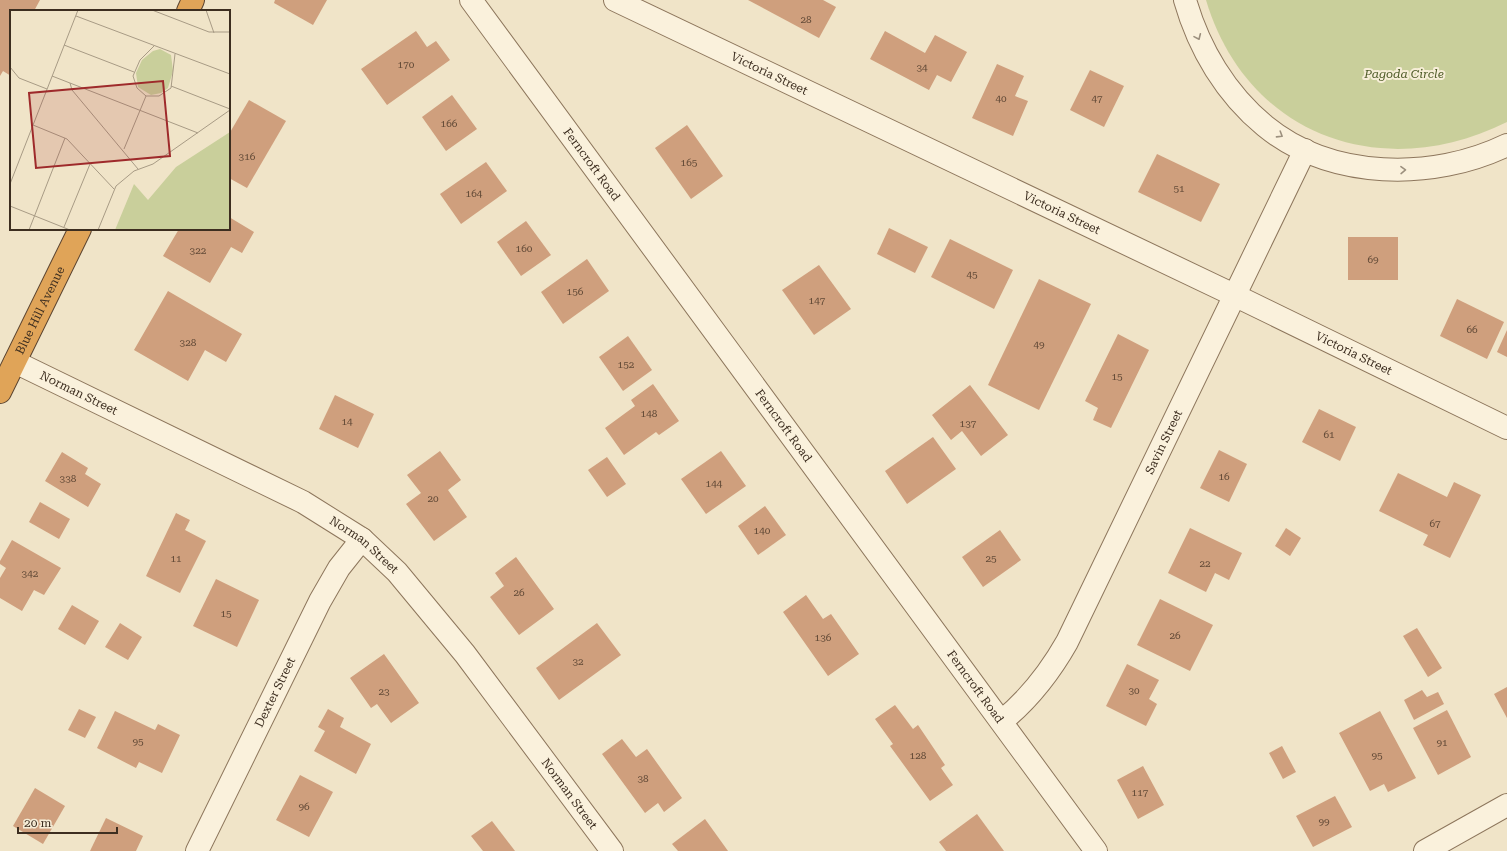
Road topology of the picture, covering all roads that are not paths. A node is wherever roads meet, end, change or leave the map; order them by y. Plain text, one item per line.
1 (193, 0) edge
2 (471, 0) edge
3 (615, 0) edge
4 (1185, 0) edge
5 (188, 10) edge
6 (1507, 145) edge
7 (1305, 150) junction
8 (80, 230) edge
9 (1234, 295) junction
10 (15, 362) junction
11 (0, 392) edge
12 (1507, 428) edge
13 (362, 539) junction
14 (1002, 721) junction
15 (1507, 805) edge
16 (197, 851) edge
17 (612, 851) edge
18 (1096, 851) edge
19 (1425, 851) edge

1 - 5 highway
2 - 14 street, Ferncroft Road
3 - 9 street, Victoria Street
4 -> 7 street
7 -> 6 street
7 - 9 street, Savin Street
8 - 10 highway, Blue Hill Avenue
9 - 12 street, Victoria Street
9 - 14 street, Savin Street
10 - 11 highway, Blue Hill Avenue
10 - 13 street, Norman Street
13 - 16 street, Dexter Street
13 - 17 street, Norman Street
14 - 18 street, Ferncroft Road
15 - 19 street

